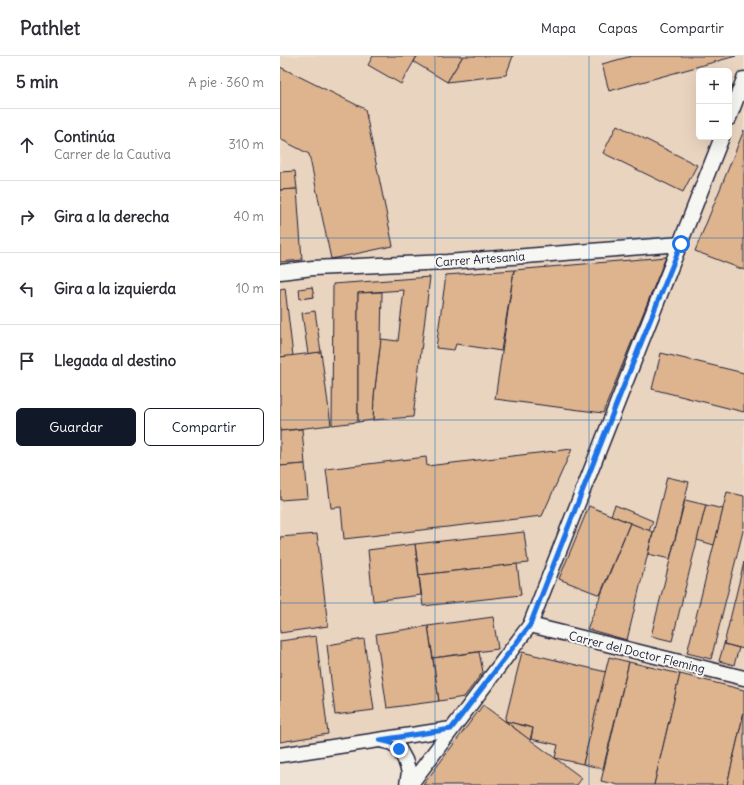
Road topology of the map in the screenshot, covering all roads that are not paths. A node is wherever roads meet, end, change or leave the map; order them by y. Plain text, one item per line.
1 (744, 79) edge
2 (732, 110) edge
3 (721, 140) edge
4 (681, 244) junction
5 (280, 272) edge
6 (530, 625) junction
7 (744, 678) edge
8 (451, 729) junction
9 (380, 740) junction
10 (280, 755) edge
11 (408, 785) edge

1 - 2 street
3 - 4 street
4 - 5 street, Carrer Artesania
4 - 6 street
6 - 7 street, Carrer del Doctor Fleming
6 - 8 street
8 - 9 street
8 - 11 street
9 - 10 street
9 - 11 street

